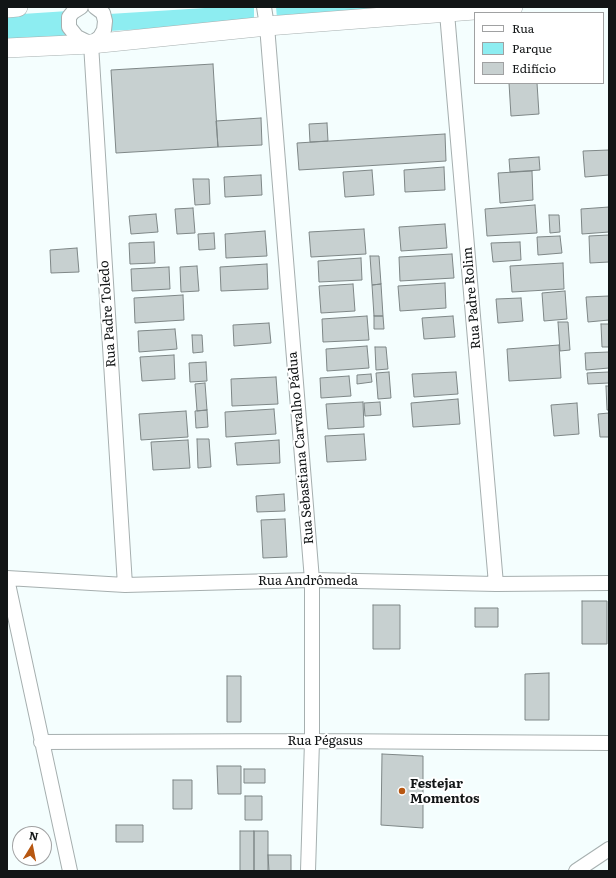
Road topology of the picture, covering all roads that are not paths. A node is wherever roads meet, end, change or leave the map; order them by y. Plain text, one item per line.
1 (18, 7) edge
2 (81, 7) edge
3 (95, 7) edge
4 (264, 7) edge
5 (513, 7) edge
6 (7, 8) edge
7 (448, 13) junction
8 (267, 26) junction
9 (91, 44) junction
10 (7, 48) edge
11 (7, 578) edge
12 (312, 580) junction
13 (609, 583) edge
14 (496, 584) junction
15 (125, 585) junction
16 (312, 741) junction
17 (41, 742) junction
18 (609, 743) edge
19 (609, 849) edge
20 (70, 871) edge
21 (308, 871) edge
22 (576, 871) edge

1 - 6 main road
2 - 9 street
3 - 9 street
4 - 8 street, Rua Sebastiana Carvalho Pádua
5 - 7 main road
7 - 8 main road
7 - 14 street, Rua Padre Rolim
8 - 9 main road
8 - 12 street, Rua Sebastiana Carvalho Pádua
9 - 10 main road
9 - 15 street, Rua Padre Toledo
11 - 15 street, Rua Andrômeda
11 - 17 street
12 - 14 street, Rua Andrômeda
12 - 15 street, Rua Andrômeda
12 - 16 street, Rua Sebastiana Carvalho Pádua
13 - 14 street, Rua Andrômeda
16 - 17 street, Rua Pégasus
16 - 18 street, Rua Pégasus
16 - 21 street, Rua Sebastiana Carvalho Pádua
17 - 20 street
19 - 22 street

